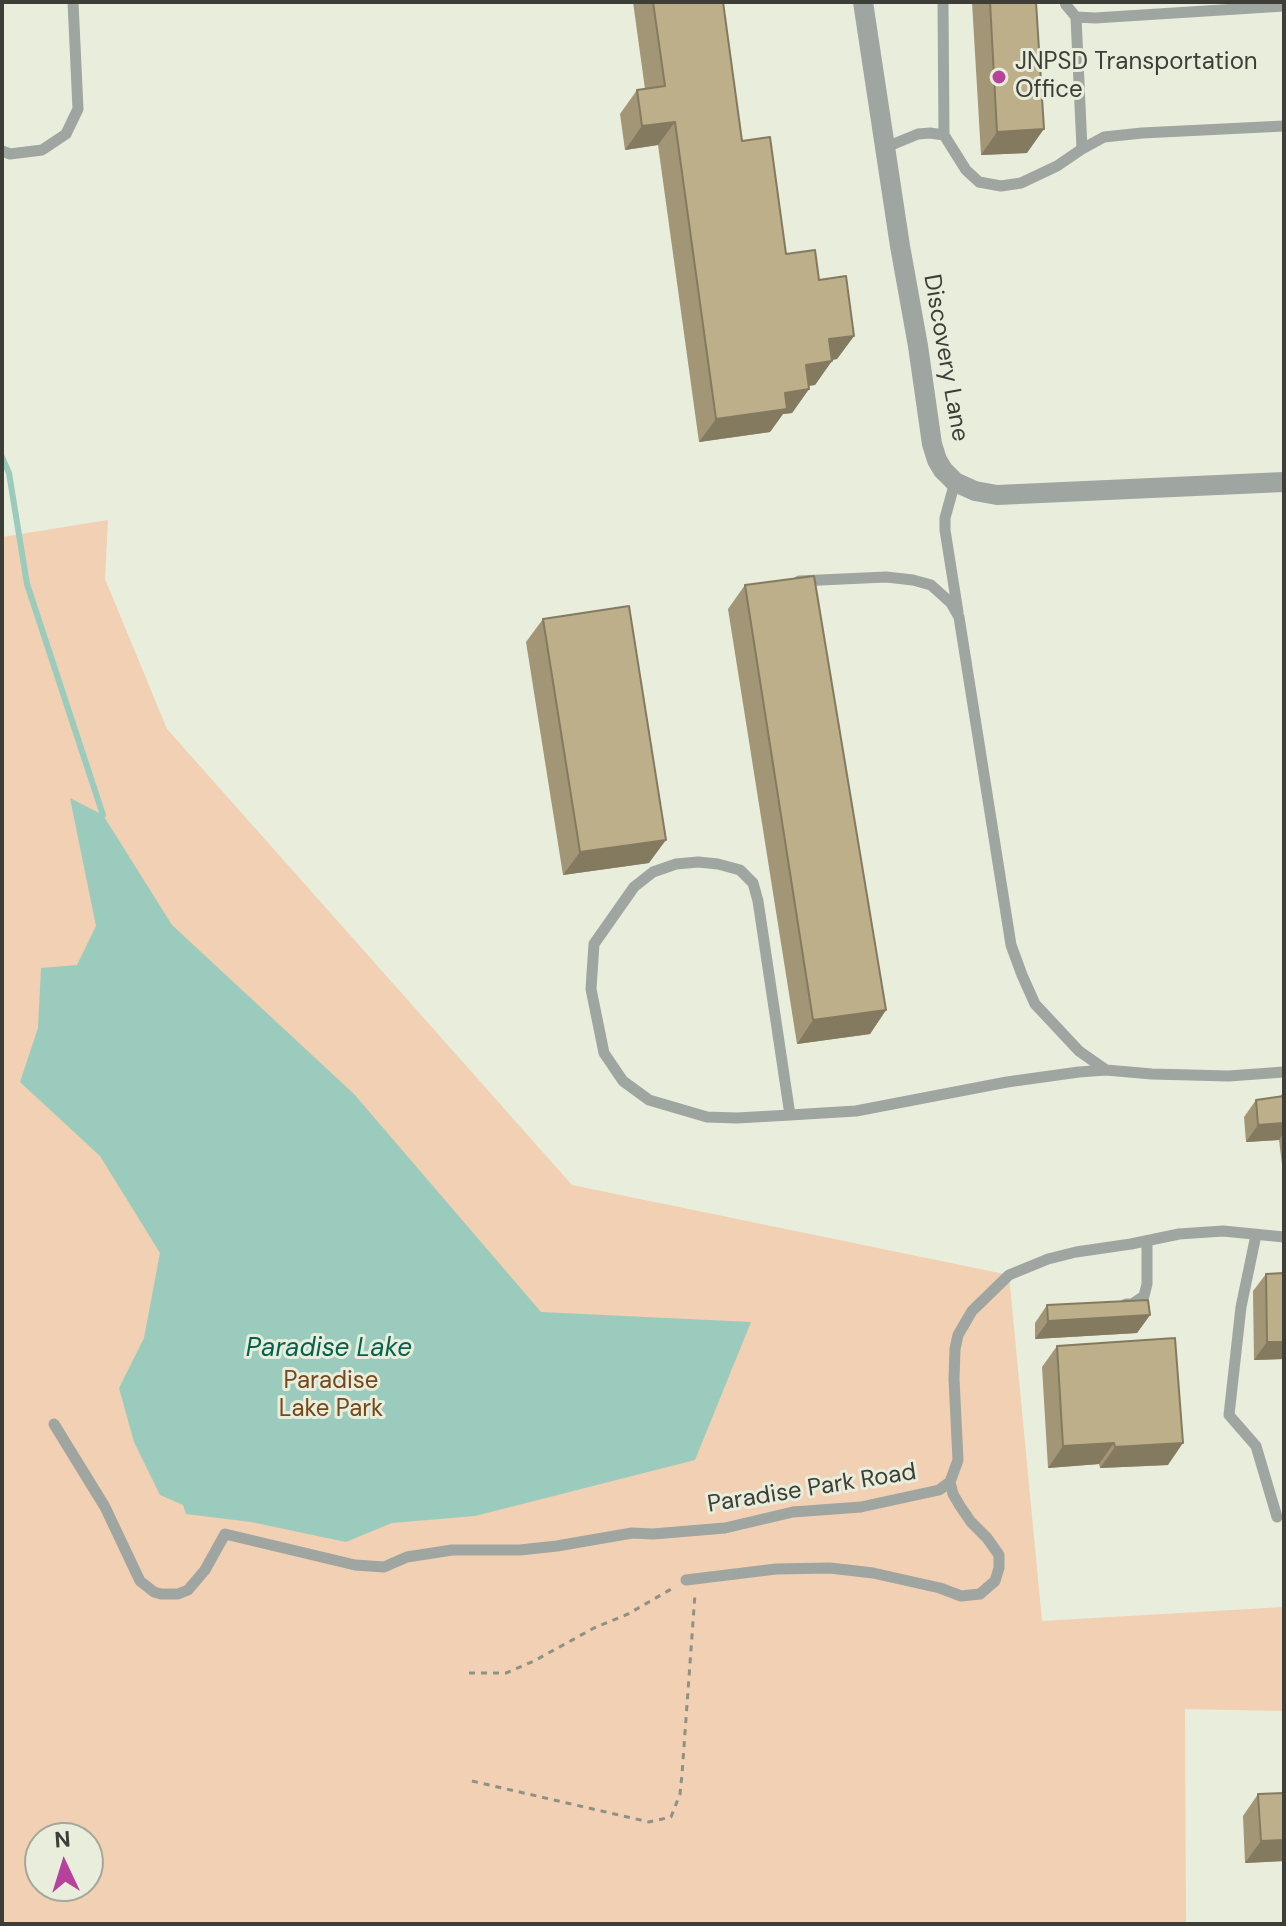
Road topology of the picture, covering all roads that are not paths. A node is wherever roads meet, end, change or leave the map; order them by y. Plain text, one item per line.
1 (73, 2) edge
2 (863, 2) edge
3 (943, 2) edge
4 (1065, 2) edge
5 (1284, 6) edge
6 (1076, 17) junction
7 (1284, 126) edge
8 (944, 135) junction
9 (884, 148) junction
10 (1082, 149) junction
11 (2, 151) edge
12 (955, 482) junction
13 (1284, 482) edge
14 (781, 582) edge
15 (959, 617) junction
16 (1106, 1070) junction
17 (1284, 1072) edge
18 (790, 1115) junction
19 (1256, 1235) junction
20 (1284, 1237) edge
21 (1147, 1241) junction
22 (1118, 1305) edge
23 (54, 1424) dead end
24 (950, 1482) junction
25 (1277, 1517) dead end
26 (691, 1579) road end

1 - 11 lane
2 - 9 street, Discovery Lane
3 - 8 lane
4 - 6 lane
5 - 6 lane
6 - 10 lane
7 - 10 lane
8 - 9 lane
8 - 10 lane
9 - 12 street, Discovery Lane
12 - 13 street
12 - 15 lane
14 - 15 lane
15 - 16 lane
16 - 17 lane
16 - 18 lane
18 - 18 lane
19 - 20 lane, Paradise Park Road
19 - 21 lane, Paradise Park Road
19 - 25 lane
21 - 22 lane
21 - 24 lane, Paradise Park Road
23 - 24 lane, Paradise Park Road
24 - 26 lane

